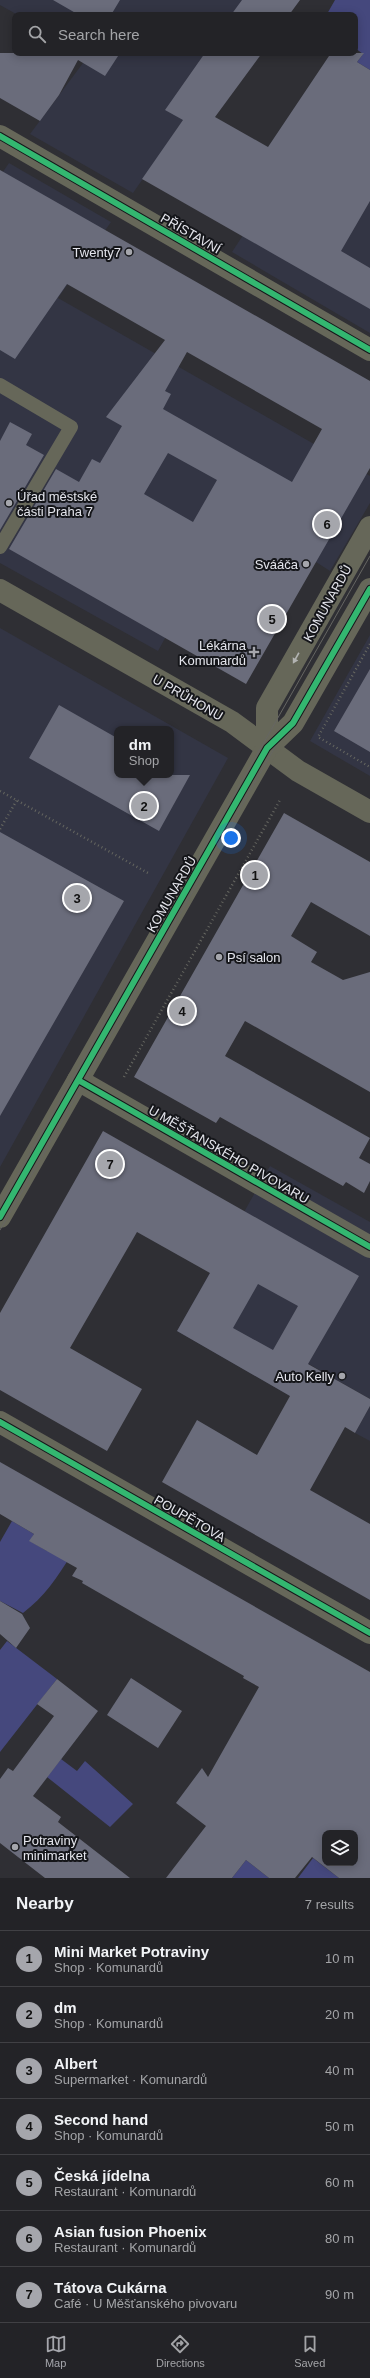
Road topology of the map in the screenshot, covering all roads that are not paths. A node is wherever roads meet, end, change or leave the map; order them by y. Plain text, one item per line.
1 (0, 136) edge
2 (370, 350) edge
3 (0, 385) edge
4 (370, 527) edge
5 (0, 547) edge
6 (370, 589) edge
7 (0, 590) edge
8 (267, 748) junction
9 (370, 812) edge
10 (78, 1080) junction
11 (0, 1217) edge
12 (370, 1247) edge
13 (0, 1422) edge
14 (370, 1633) edge

1 - 2 street, PŘÍSTAVNÍ
3 - 5 lane
4 -> 8 street, KOMUNARDŮ
6 - 8 street, KOMUNARDŮ
7 - 8 street, U PRŮHONU
8 - 9 street, U PRŮHONU
8 - 10 street, KOMUNARDŮ
10 - 11 street, KOMUNARDŮ
10 - 12 street, U MĚŠŤANSKÉHO PIVOVARU
13 - 14 street, POUPĚTOVA

